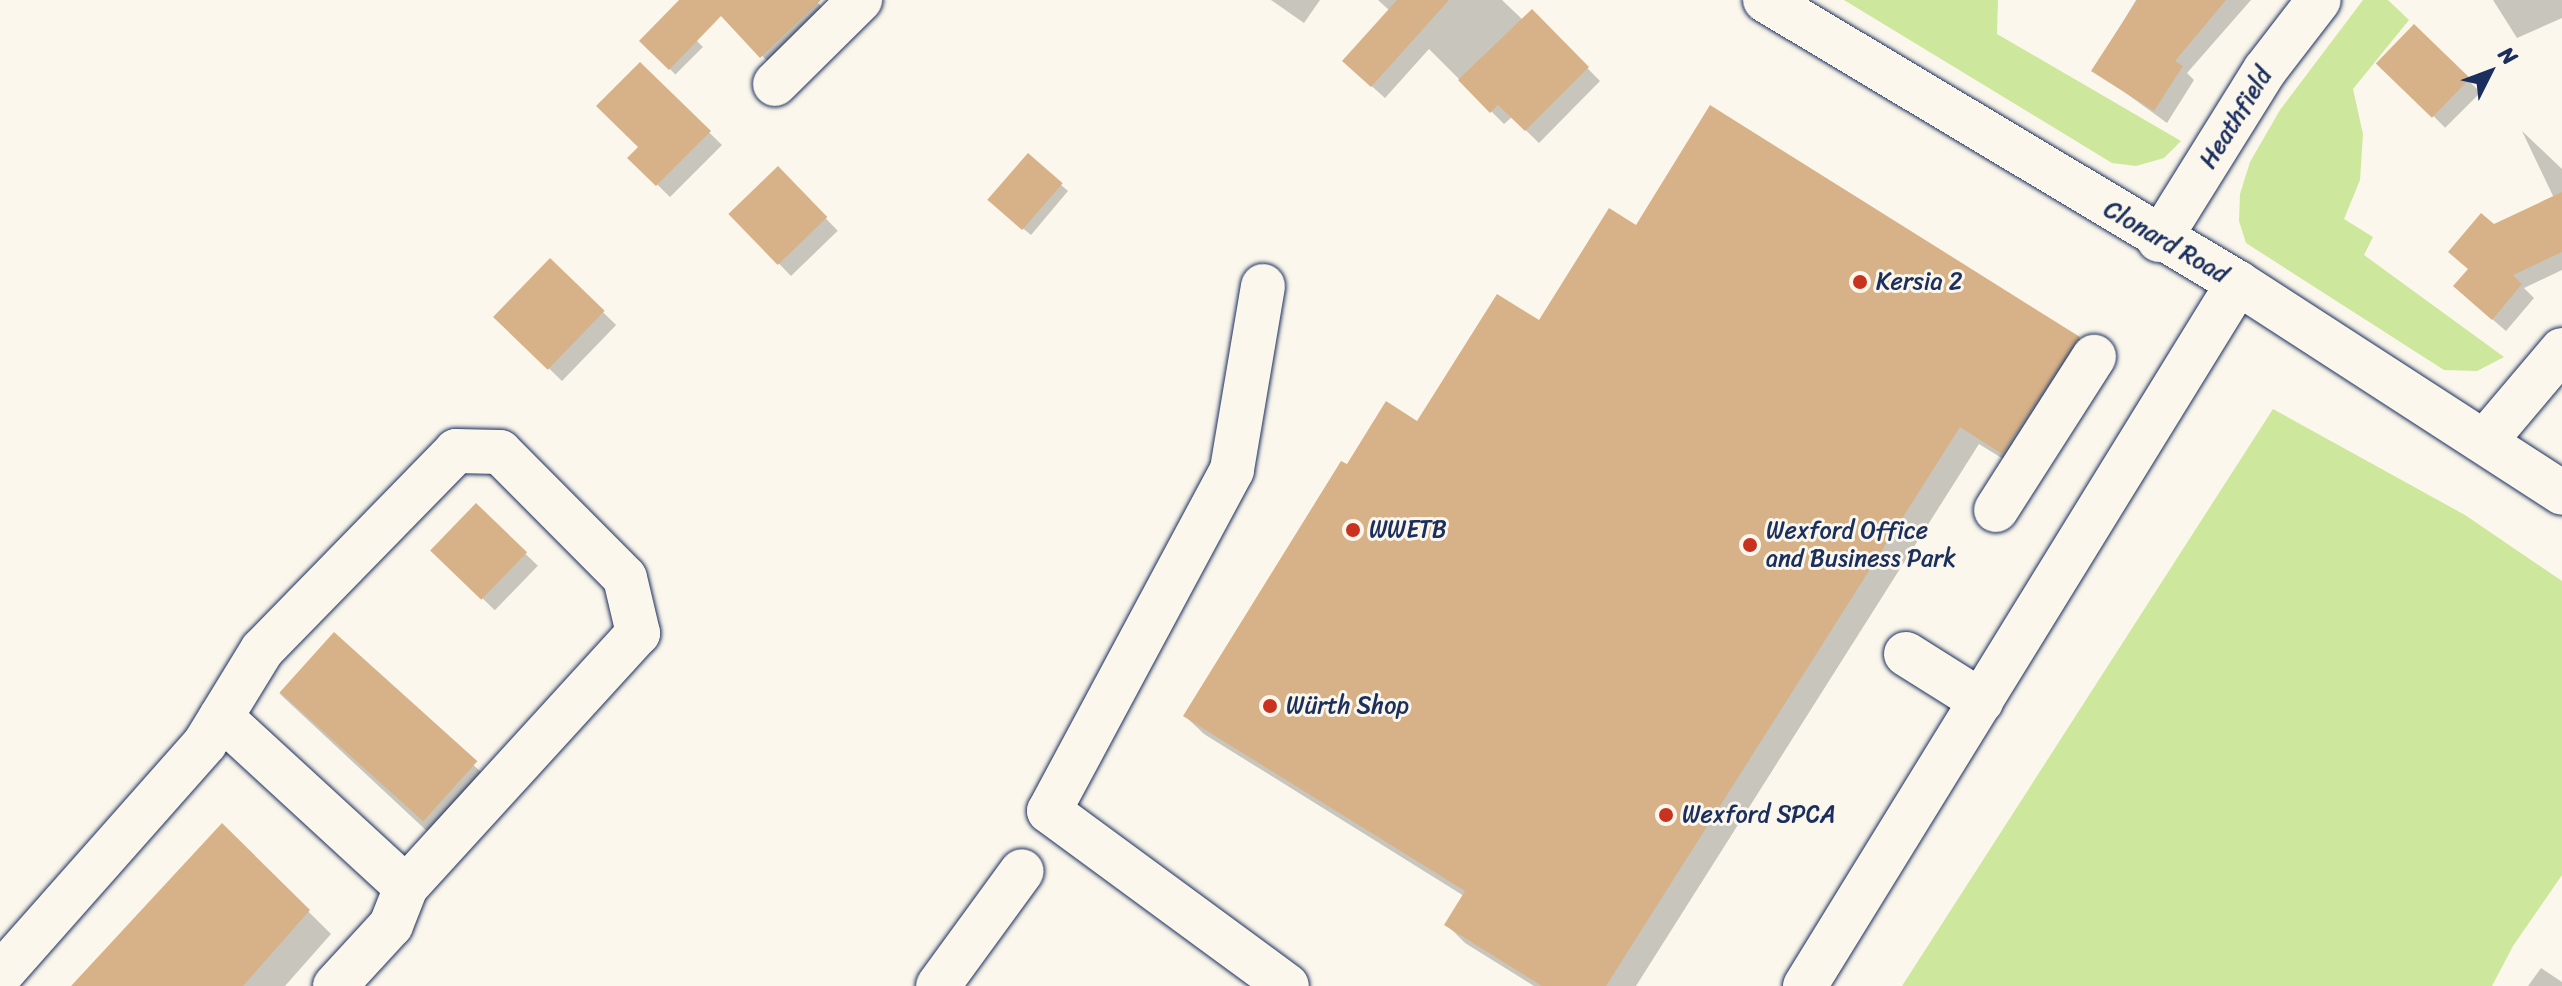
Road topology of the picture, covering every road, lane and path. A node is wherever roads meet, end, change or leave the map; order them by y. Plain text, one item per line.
1 (860, 0) edge
2 (1765, 0) edge
3 (2319, 0) edge
4 (775, 84) dead end
5 (2159, 240) junction
6 (2238, 283) junction
7 (1263, 286) dead end
8 (2562, 350) edge
9 (2094, 357) dead end
10 (2485, 441) junction
11 (2562, 493) edge
12 (1996, 510) dead end
13 (1906, 654) dead end
14 (1981, 701) junction
15 (221, 717) junction
16 (1022, 871) dead end
17 (406, 887) junction
18 (0, 975) edge
19 (335, 986) edge
20 (938, 986) edge
21 (1287, 986) edge
22 (1805, 986) edge

1 - 4 street
2 - 5 street, Clonard Road
3 - 5 street, Heathfield
5 - 6 street, Clonard Road
6 - 10 street, Clonard Road
6 - 14 street
7 - 21 street
8 - 10 street
9 - 12 street
10 - 11 street, Clonard Road
13 - 14 street
14 - 22 street
15 - 17 street
15 - 17 street
15 - 18 street
16 - 20 street
17 - 19 street

